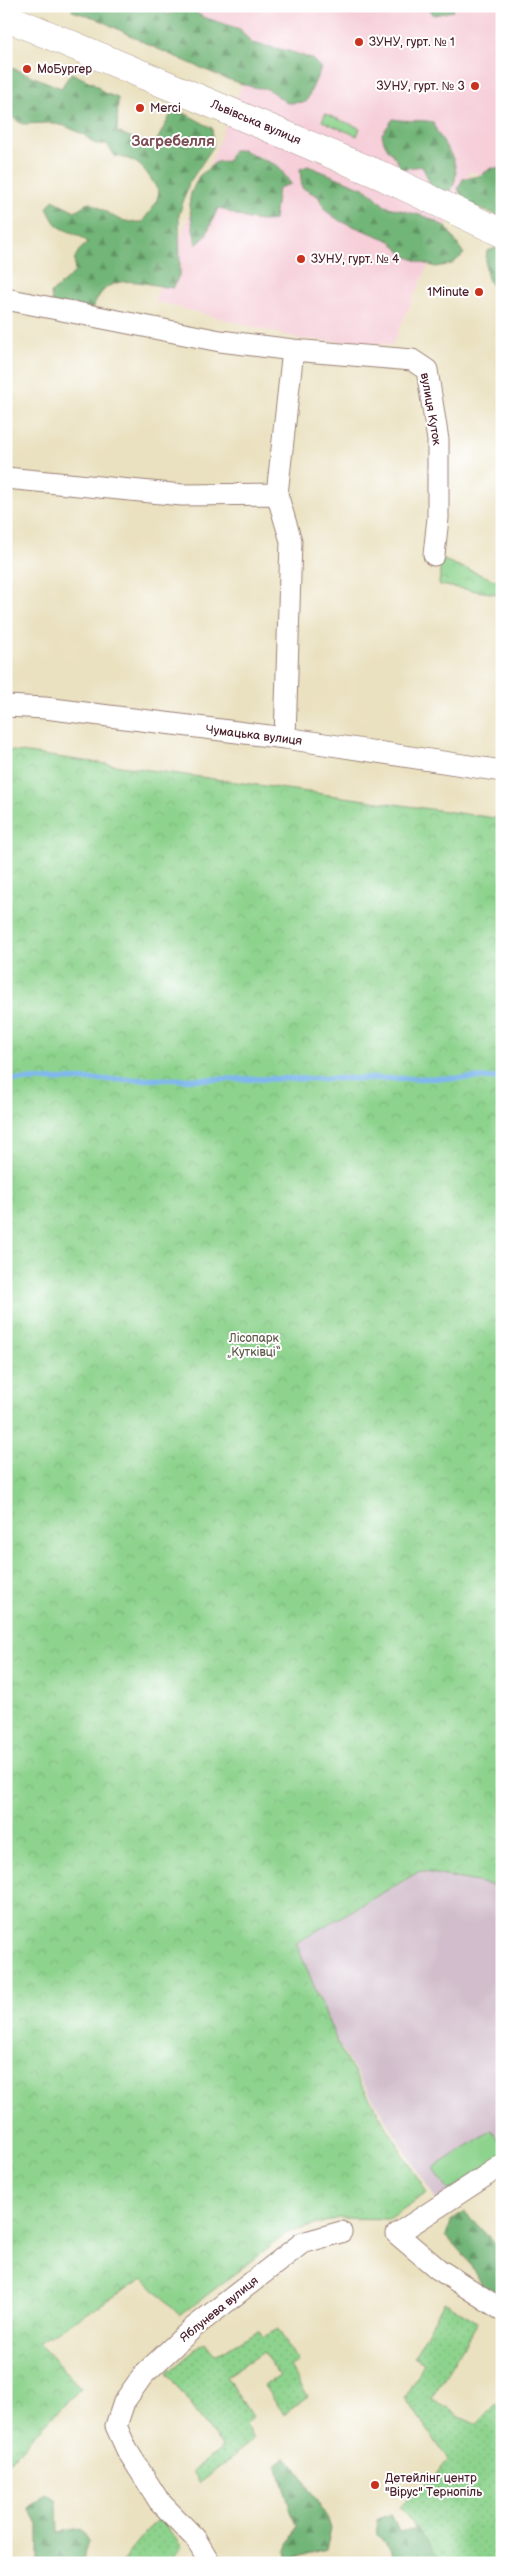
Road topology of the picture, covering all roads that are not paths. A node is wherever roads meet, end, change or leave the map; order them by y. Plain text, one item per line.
1 (6, 17) edge
2 (502, 233) edge
3 (6, 300) edge
4 (293, 350) junction
5 (6, 478) edge
6 (277, 494) junction
7 (434, 555) dead end
8 (6, 706) edge
9 (285, 738) junction
10 (502, 771) edge
11 (502, 2165) edge
12 (341, 2232) dead end
13 (502, 2310) edge
14 (210, 2563) edge

1 - 2 main road, Львівська вулиця
3 - 4 street, вулиця Куток
4 - 6 street
4 - 7 street, вулиця Куток
5 - 6 street
6 - 9 street
8 - 9 street, Чумацька вулиця
9 - 10 street, Чумацька вулиця
11 - 13 street
12 - 14 street, Яблунева вулиця

